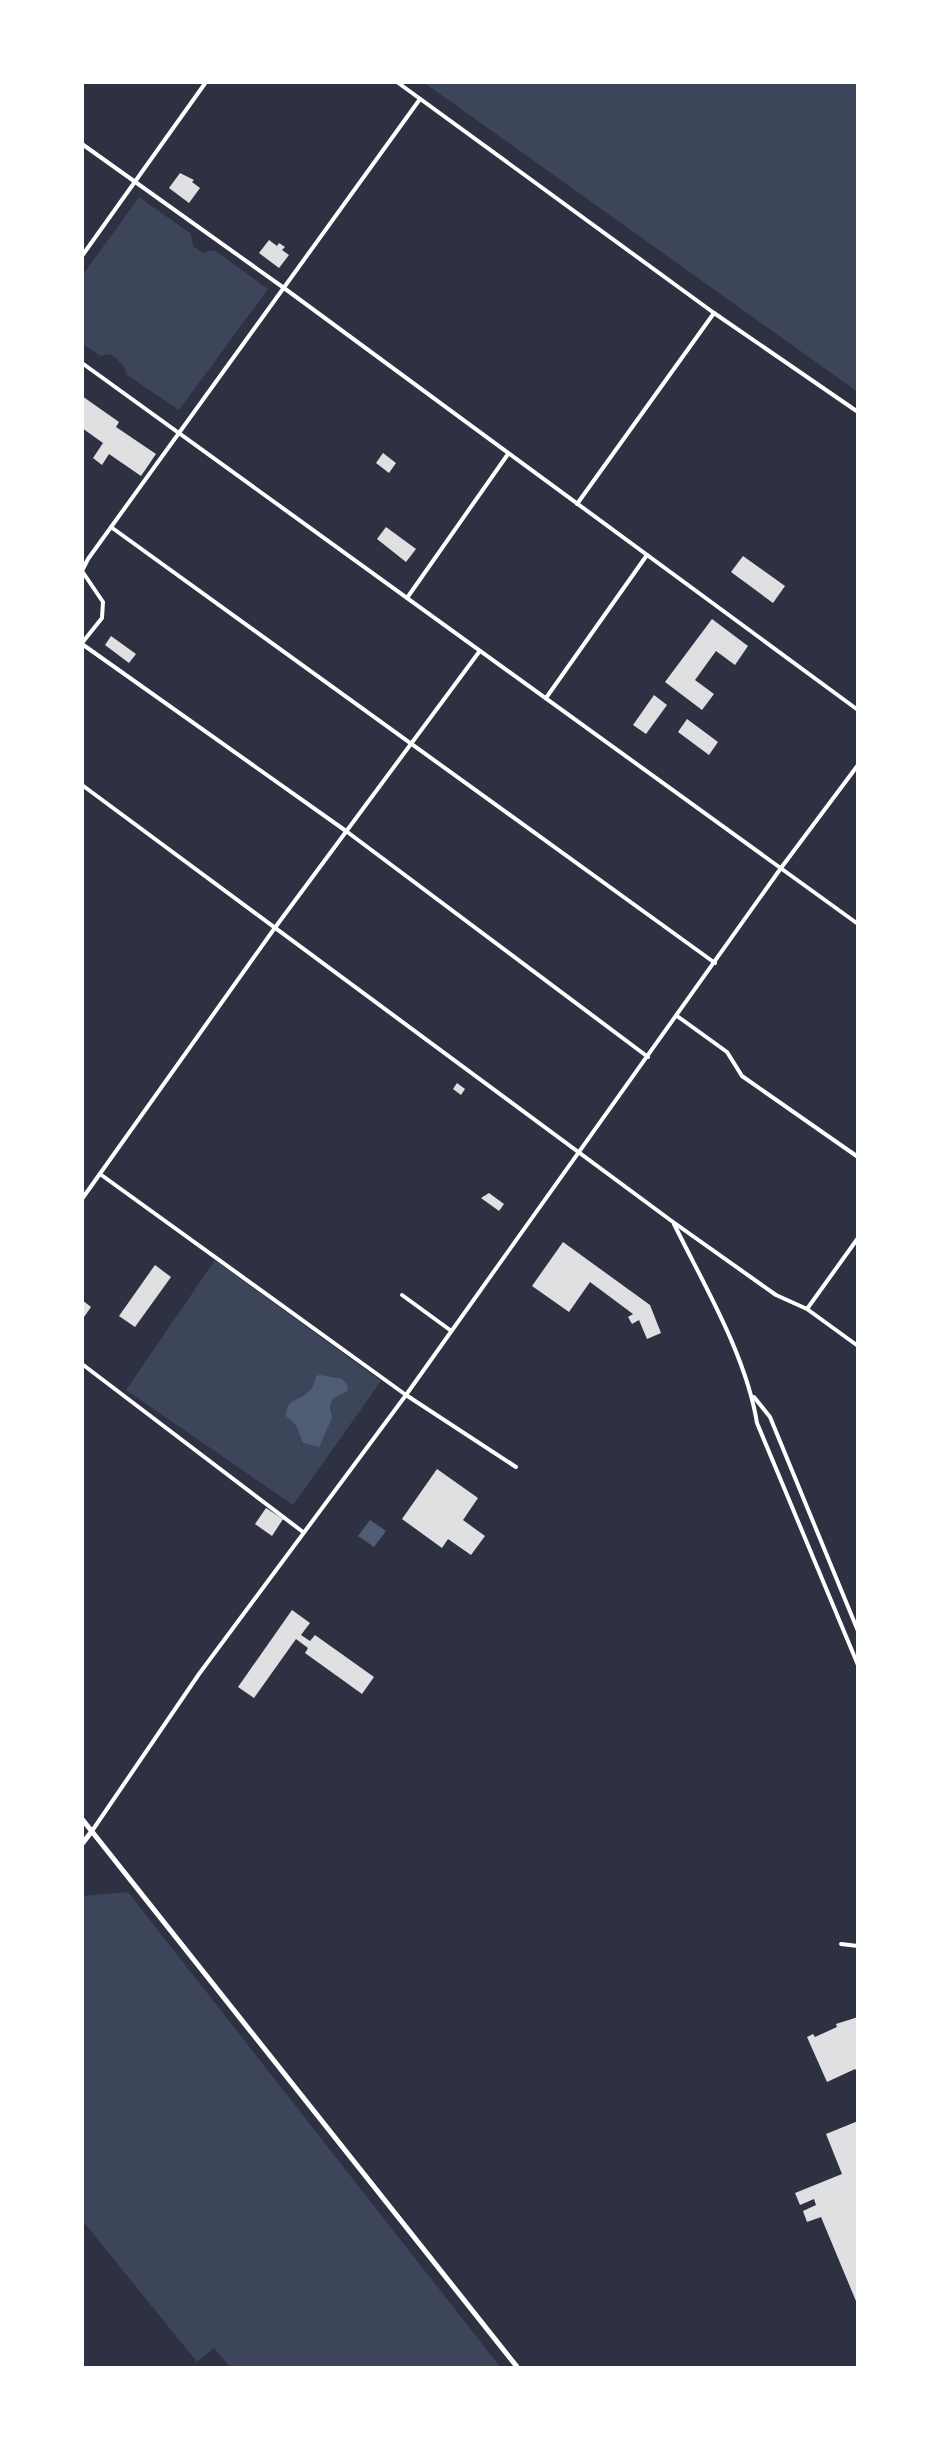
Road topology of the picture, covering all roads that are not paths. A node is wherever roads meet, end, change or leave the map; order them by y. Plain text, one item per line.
1 (206, 82) edge
2 (397, 82) edge
3 (420, 99) junction
4 (82, 144) edge
5 (135, 182) junction
6 (82, 256) edge
7 (284, 288) junction
8 (714, 313) junction
9 (82, 363) edge
10 (858, 412) edge
11 (179, 432) junction
12 (508, 454) junction
13 (577, 504) junction
14 (111, 527) junction
15 (647, 555) junction
16 (407, 598) junction
17 (82, 644) edge
18 (479, 652) junction
19 (546, 698) junction
20 (858, 710) edge
21 (409, 744) junction
22 (858, 765) edge
23 (82, 785) edge
24 (346, 831) junction
25 (781, 868) junction
26 (858, 924) edge
27 (274, 929) junction
28 (715, 963) junction
29 (677, 1016) junction
30 (648, 1057) junction
31 (579, 1151) junction
32 (858, 1157) edge
33 (100, 1174) junction
34 (82, 1199) edge
35 (673, 1222) junction
36 (858, 1238) edge
37 (402, 1295) dead end
38 (807, 1309) junction
39 (450, 1330) junction
40 (858, 1346) edge
41 (82, 1364) edge
42 (406, 1395) junction
43 (752, 1395) junction
44 (516, 1467) dead end
45 (303, 1532) junction
46 (858, 1631) edge
47 (858, 1665) edge
48 (82, 1819) edge
49 (92, 1831) junction
50 (82, 1844) edge
51 (841, 1944) dead end
52 (858, 1946) edge
53 (518, 2368) edge

1 - 5 street
2 - 3 street
3 - 7 street
3 - 8 street
4 - 5 street
5 - 6 street
5 - 7 street
7 - 11 street
7 - 12 street
8 - 10 street
8 - 13 street
9 - 11 street
11 - 14 street
11 - 16 street
12 - 13 street
12 - 16 street
13 - 15 street
14 - 17 street
14 - 21 street
15 - 19 street
15 - 20 street
16 - 18 street
17 - 24 street
18 - 19 street
18 - 21 street
19 - 25 street
21 - 24 street
21 - 28 street
22 - 25 street
23 - 27 street
24 - 27 street
24 - 30 street
25 - 26 street
25 - 28 street
27 - 31 street
27 - 33 street
28 - 29 street
29 - 30 street
29 - 32 street
30 - 31 street
31 - 35 street
31 - 39 street
33 - 34 street
33 - 42 street
35 - 38 street
35 - 43 street
36 - 38 street
37 - 39 street
38 - 40 street
39 - 42 street
41 - 45 street
42 - 44 street
42 - 45 street
43 - 46 street
43 - 47 street
45 - 49 street
48 - 49 street
49 - 50 street
49 - 53 street
51 - 52 street

